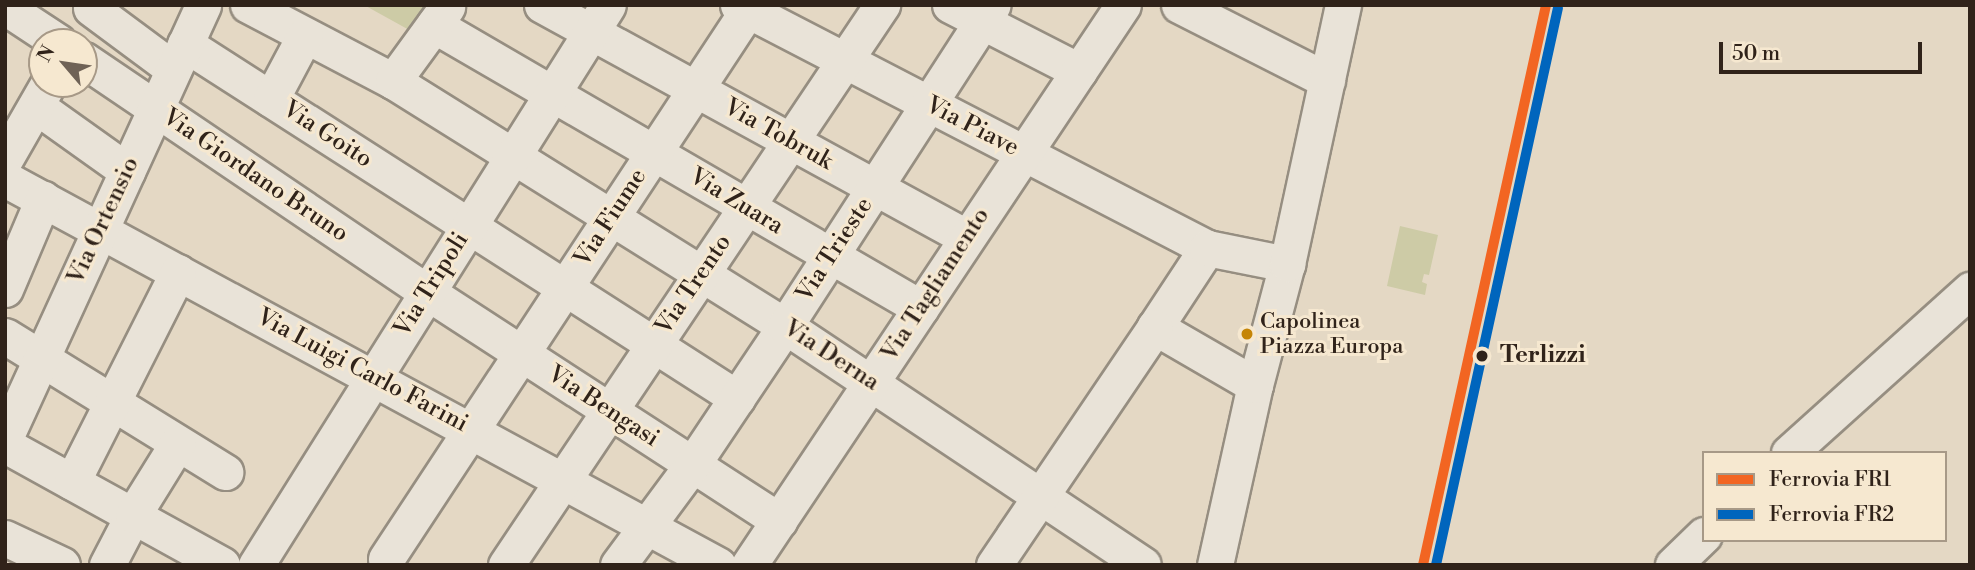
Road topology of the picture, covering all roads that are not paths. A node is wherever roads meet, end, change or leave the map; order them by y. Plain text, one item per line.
1 (203, 5) edge
2 (248, 5) edge
3 (542, 5) edge
4 (882, 5) edge
5 (950, 5) edge
6 (1123, 5) edge
7 (1179, 5) edge
8 (1343, 5) edge
9 (92, 7) edge
10 (745, 7) edge
11 (10, 11) edge
12 (988, 14) edge
13 (441, 15) edge
14 (600, 19) edge
15 (36, 28) edge
16 (80, 28) edge
17 (305, 35) junction
18 (179, 57) junction
19 (844, 60) junction
20 (98, 69) edge
21 (1079, 71) junction
22 (393, 80) junction
23 (1327, 80) junction
24 (695, 90) junction
25 (553, 93) junction
26 (40, 98) edge
27 (45, 98) edge
28 (271, 99) junction
29 (929, 104) junction
30 (156, 108) junction
31 (790, 142) junction
32 (653, 153) junction
33 (1024, 154) junction
34 (513, 156) junction
35 (5, 159) edge
36 (127, 171) junction
37 (5, 178) edge
38 (876, 188) junction
39 (43, 199) junction
40 (746, 208) junction
41 (610, 218) junction
42 (469, 227) junction
43 (100, 230) junction
44 (966, 237) junction
45 (1207, 248) junction
46 (830, 258) junction
47 (1287, 264) junction
48 (178, 272) junction
49 (701, 275) junction
50 (564, 288) junction
51 (5, 289) edge
52 (1970, 290) edge
53 (427, 292) junction
54 (921, 309) junction
55 (785, 326) junction
56 (1155, 327) junction
57 (5, 336) edge
58 (654, 345) junction
59 (521, 354) junction
60 (40, 358) junction
61 (374, 377) junction
62 (872, 383) junction
63 (1255, 385) junction
64 (737, 398) junction
65 (113, 402) junction
66 (609, 411) junction
67 (470, 430) junction
68 (5, 438) edge
69 (177, 444) junction
70 (5, 445) edge
71 (1791, 451) edge
72 (692, 465) junction
73 (225, 472) dead end
74 (563, 480) junction
75 (72, 482) junction
76 (1041, 496) junction
77 (133, 515) junction
78 (779, 521) junction
79 (649, 526) junction
80 (1702, 537) edge
81 (5, 538) edge
82 (386, 559) dead end
83 (1129, 561) edge
84 (62, 565) edge
85 (107, 565) edge
86 (222, 565) edge
87 (256, 565) edge
88 (506, 565) edge
89 (618, 565) edge
90 (718, 565) edge
91 (749, 565) edge
92 (994, 565) edge
93 (1215, 565) edge
94 (1673, 565) edge

1 - 18 street, Via Ortensio
2 - 17 street, Via Derna
3 - 14 street, Via Tobruk
4 - 19 street, Via Trento
5 - 12 street
6 - 21 street, Via Tagliamento
7 - 23 street
8 - 23 street
9 - 16 street
9 - 18 street, Via Goito
10 - 19 street, Via Piave
10 - 24 street, Via Fiume
11 - 15 street
12 - 21 street
12 - 29 street, Via Trieste
13 - 22 street
13 - 25 street, Via Zuara
14 - 24 street, Via Tobruk
14 - 25 street, Via Tripoli
17 - 22 street, Via Derna
17 - 28 street
18 - 28 street, Via Goito
18 - 30 street, Via Ortensio
19 - 29 street, Via Piave
19 - 31 street, Via Trento
20 - 30 street, Via Giordano Bruno
21 - 33 street, Via Tagliamento
22 - 34 street, Via Derna
23 - 47 street
24 - 31 street, Via Tobruk
24 - 32 street, Via Fiume
25 - 32 street, Via Zuara
25 - 34 street, Via Tripoli
26 - 35 street
27 - 36 street
28 - 42 street, Via Goito
29 - 33 street, Via Piave
29 - 38 street, Via Trieste
30 - 36 street, Via Ortensio
30 - 53 street, Via Giordano Bruno
31 - 38 street, Via Tobruk
31 - 40 street, Via Trento
32 - 40 street, Via Zuara
32 - 41 street, Via Fiume
33 - 44 street, Via Tagliamento
33 - 45 street, Via Piave
34 - 41 street, Via Derna
34 - 42 street, Via Tripoli
36 - 43 street, Via Ortensio
37 - 39 street, Via Luigi Carlo Farini
38 - 44 street, Via Tobruk
38 - 46 street, Via Trieste
39 - 43 street, Via Luigi Carlo Farini
39 - 51 street
40 - 46 street, Via Zuara
40 - 49 street, Via Trento
41 - 49 street, Via Derna
41 - 50 street, Via Fiume
42 - 50 street, Via Goito
42 - 53 street, Via Tripoli
43 - 48 street, Via Luigi Carlo Farini
43 - 60 street, Via Ortensio
44 - 54 street, Via Tagliamento
45 - 47 street, Via Piave
45 - 56 street
46 - 54 street, Via Zuara
46 - 55 street, Via Trieste
47 - 63 street
48 - 61 street, Via Luigi Carlo Farini
48 - 65 street
49 - 55 street, Via Derna
49 - 58 street, Via Trento
50 - 58 street, Via Goito
50 - 59 street, Via Fiume
52 - 71 street
53 - 59 street, Via Bengasi
53 - 61 street, Via Tripoli
54 - 62 street, Via Tagliamento
55 - 62 street, Via Derna
55 - 64 street, Via Trieste
56 - 63 street
56 - 76 street
57 - 60 street
58 - 64 street, Via Goito
58 - 66 street, Via Trento
59 - 66 street, Via Bengasi
59 - 67 street, Via Fiume
60 - 65 street
60 - 68 street, Via Ortensio
61 - 67 street, Via Luigi Carlo Farini
61 - 87 street, Via Tripoli
62 - 76 street, Via Derna
62 - 78 street, Via Tagliamento
63 - 93 street
64 - 72 street, Via Trieste
65 - 69 street
65 - 75 street
66 - 72 street, Via Bengasi
66 - 74 street, Via Trento
67 - 74 street, Via Luigi Carlo Farini
67 - 82 street, Via Fiume
69 - 73 street
69 - 77 street
70 - 75 street
72 - 78 street, Via Bengasi
72 - 79 street, Via Trieste
74 - 79 street, Via Luigi Carlo Farini
74 - 88 street, Via Trento
75 - 77 street
76 - 83 street, Via Derna
76 - 92 street
77 - 85 street
77 - 86 street
78 - 91 street, Via Tagliamento
79 - 89 street, Via Trieste
79 - 90 street, Via Luigi Carlo Farini
80 - 94 street
81 - 84 street

